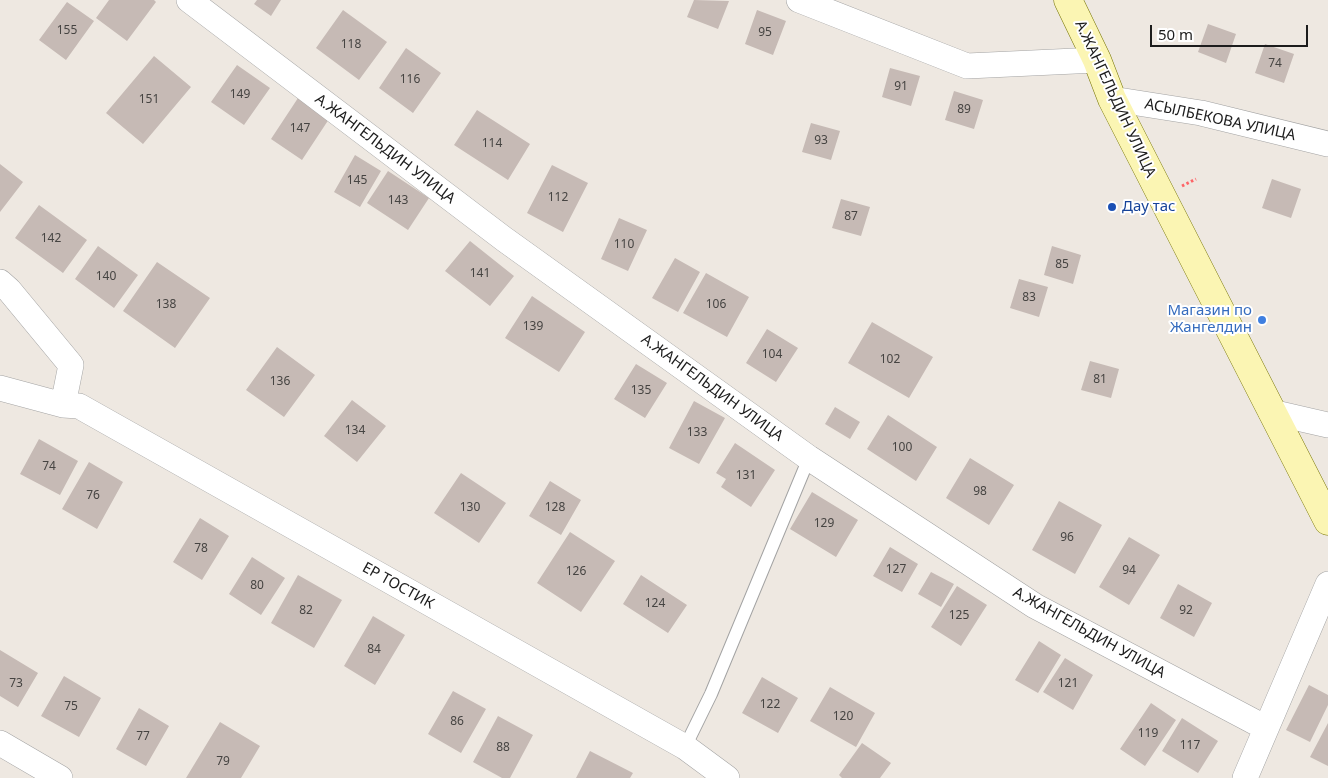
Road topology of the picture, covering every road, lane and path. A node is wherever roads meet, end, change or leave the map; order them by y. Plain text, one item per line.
1 (188, 0) edge
2 (799, 0) edge
3 (1071, 3) edge
4 (1097, 60) junction
5 (1112, 99) junction
6 (1328, 144) edge
7 (0, 282) edge
8 (0, 388) edge
9 (63, 406) junction
10 (1271, 412) junction
11 (1328, 425) edge
12 (809, 458) junction
13 (1328, 521) edge
14 (1328, 584) edge
15 (1266, 728) junction
16 (0, 743) edge
17 (685, 747) junction
18 (60, 778) edge
19 (727, 778) edge
20 (1245, 778) edge

1 - 12 street, А.ЖАНГЕЛЬДИН УЛИЦА
2 - 4 street
3 - 4 street, А.ЖАНГЕЛЬДИН УЛИЦА
4 - 5 street, А.ЖАНГЕЛЬДИН УЛИЦА
5 - 6 street, АСЫЛБЕКОВА УЛИЦА
5 - 10 street, А.ЖАНГЕЛЬДИН УЛИЦА
7 - 9 street
8 - 9 street, ЕР ТОСТИК
9 - 17 street, ЕР ТОСТИК
10 - 11 street
10 - 13 street, А.ЖАНГЕЛЬДИН УЛИЦА
12 - 15 street, А.ЖАНГЕЛЬДИН УЛИЦА
12 - 17 lane
14 - 15 street
15 - 20 street
16 - 18 street
17 - 19 street, ЕР ТОСТИК

